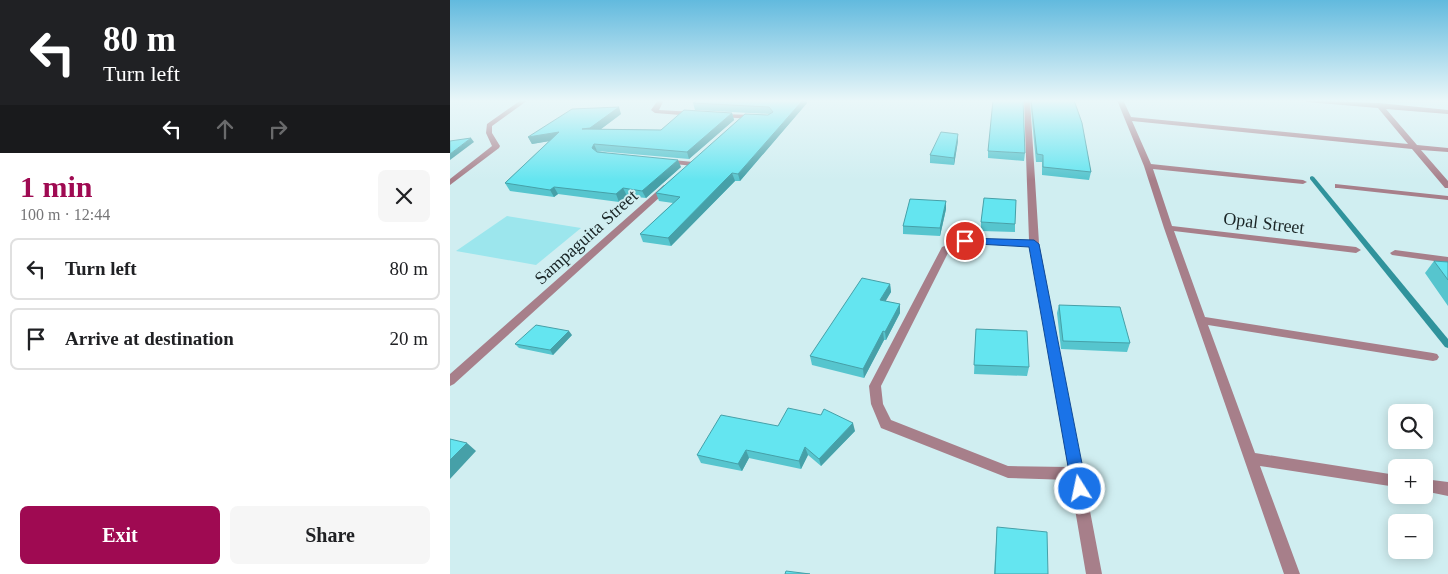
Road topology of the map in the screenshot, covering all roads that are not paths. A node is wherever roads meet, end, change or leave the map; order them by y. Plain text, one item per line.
1 (490, 127) edge
2 (1028, 127) edge
3 (1133, 127) edge
4 (1209, 127) edge
5 (1398, 127) edge
6 (1415, 147) junction
7 (1448, 150) edge
8 (656, 160) edge
9 (1148, 166) junction
10 (1303, 182) dead end
11 (450, 183) edge
12 (1338, 186) dead end
13 (1448, 186) edge
14 (1448, 198) edge
15 (1168, 228) junction
16 (1034, 244) junction
17 (1356, 250) dead end
18 (1395, 253) dead end
19 (1448, 260) edge
20 (1201, 320) junction
21 (1433, 357) dead end
22 (450, 381) edge
23 (1250, 458) junction
24 (1077, 474) junction
25 (1388, 480) edge
26 (1433, 486) edge
27 (1448, 489) edge
28 (1094, 574) edge
29 (1292, 574) edge

1 - 11 street
2 - 16 street
3 - 9 street
4 - 6 street
5 - 6 street
6 - 7 street
6 - 13 street
8 - 22 street, Sampaguita Street
9 - 10 street
9 - 15 street
12 - 14 street
15 - 17 street, Opal Street
15 - 20 street
16 - 24 street
16 - 24 street
18 - 19 street
20 - 21 street
20 - 23 street
23 - 25 street
23 - 29 street
24 - 28 street
26 - 27 street

